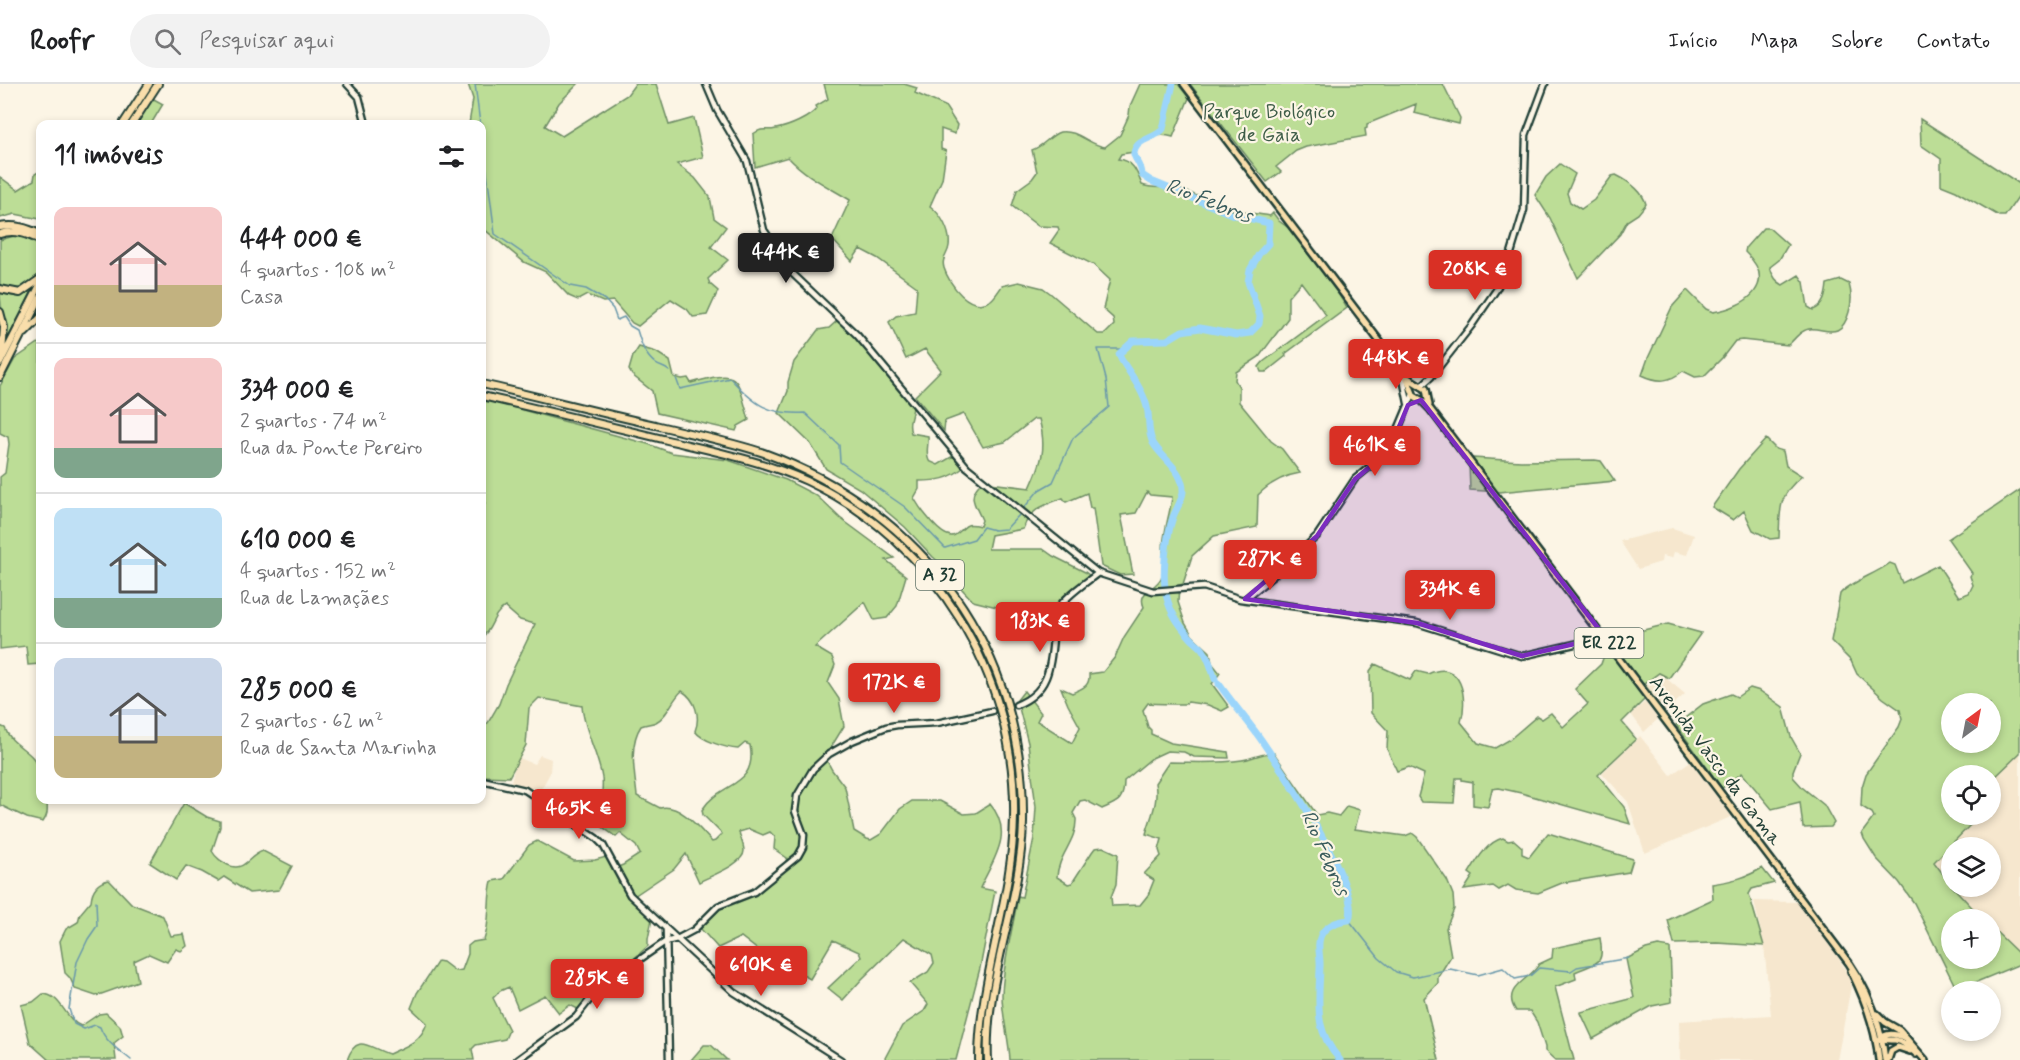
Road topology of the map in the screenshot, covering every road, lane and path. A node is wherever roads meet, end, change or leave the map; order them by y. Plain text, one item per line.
1 (149, 84) edge
2 (158, 84) edge
3 (347, 84) edge
4 (706, 84) edge
5 (1184, 84) edge
6 (1545, 84) edge
7 (126, 120) edge
8 (135, 120) edge
9 (365, 120) edge
10 (0, 227) edge
11 (36, 232) edge
12 (0, 234) edge
13 (36, 238) edge
14 (36, 282) edge
15 (0, 289) edge
16 (36, 293) edge
17 (36, 306) edge
18 (0, 312) edge
19 (36, 322) edge
20 (22, 335) junction
21 (2, 363) edge
22 (1404, 374) junction
23 (0, 377) edge
24 (486, 385) edge
25 (1422, 387) junction
26 (1413, 392) junction
27 (486, 397) edge
28 (1422, 398) junction
29 (1408, 405) junction
30 (1098, 573) junction
31 (1245, 599) junction
32 (1605, 637) junction
33 (1016, 705) tunnel mouth
34 (992, 711) tunnel mouth
35 (486, 781) edge
36 (666, 930) junction
37 (677, 939) junction
38 (665, 942) junction
39 (1846, 959) junction
40 (1857, 974) junction
41 (1869, 1015) junction
42 (1881, 1038) junction
43 (1908, 1039) junction
44 (1878, 1052) junction
45 (1921, 1058) edge
46 (517, 1060) edge
47 (669, 1060) edge
48 (841, 1060) edge
49 (979, 1060) edge
50 (988, 1060) edge
51 (1879, 1060) edge
52 (1886, 1060) edge

1 - 7 highway
2 - 8 highway
3 - 9 street
4 - 30 street
5 - 22 main road
6 - 25 street
10 - 11 highway
12 - 13 highway
14 - 15 highway
16 - 21 highway
17 - 20 highway
18 - 21 highway
19 - 20 highway
20 - 21 highway
21 - 23 highway
22 - 25 main road
22 - 26 main road
22 - 29 street
24 - 50 highway, A 32
25 - 26 main road
25 - 28 main road, Avenida Vasco da Gama / ER 222
26 - 28 main road
26 - 29 street
27 - 49 highway, A 32
28 - 29 street
28 - 32 main road, Avenida Vasco da Gama / ER 222
29 - 31 street
30 - 31 street
30 - 33 street
31 - 32 street
32 - 39 main road, Avenida Vasco da Gama / ER 222
34 - 37 street
35 - 36 street
36 - 37 street
36 - 38 street
37 - 38 street
37 - 48 street
38 - 46 street
38 - 47 street
39 - 40 main road, Avenida Vasco da Gama / ER 222
39 - 41 main road, Avenida Vasco da Gama / ER 222
40 - 42 main road, Avenida Vasco da Gama / ER 222
40 - 43 main road
41 - 42 main road
41 - 44 main road, ER 222
42 - 43 main road
42 - 44 main road
42 - 45 main road
42 - 52 main road, ER 222
43 - 45 main road
44 - 51 main road, ER 222
45 - 52 main road

